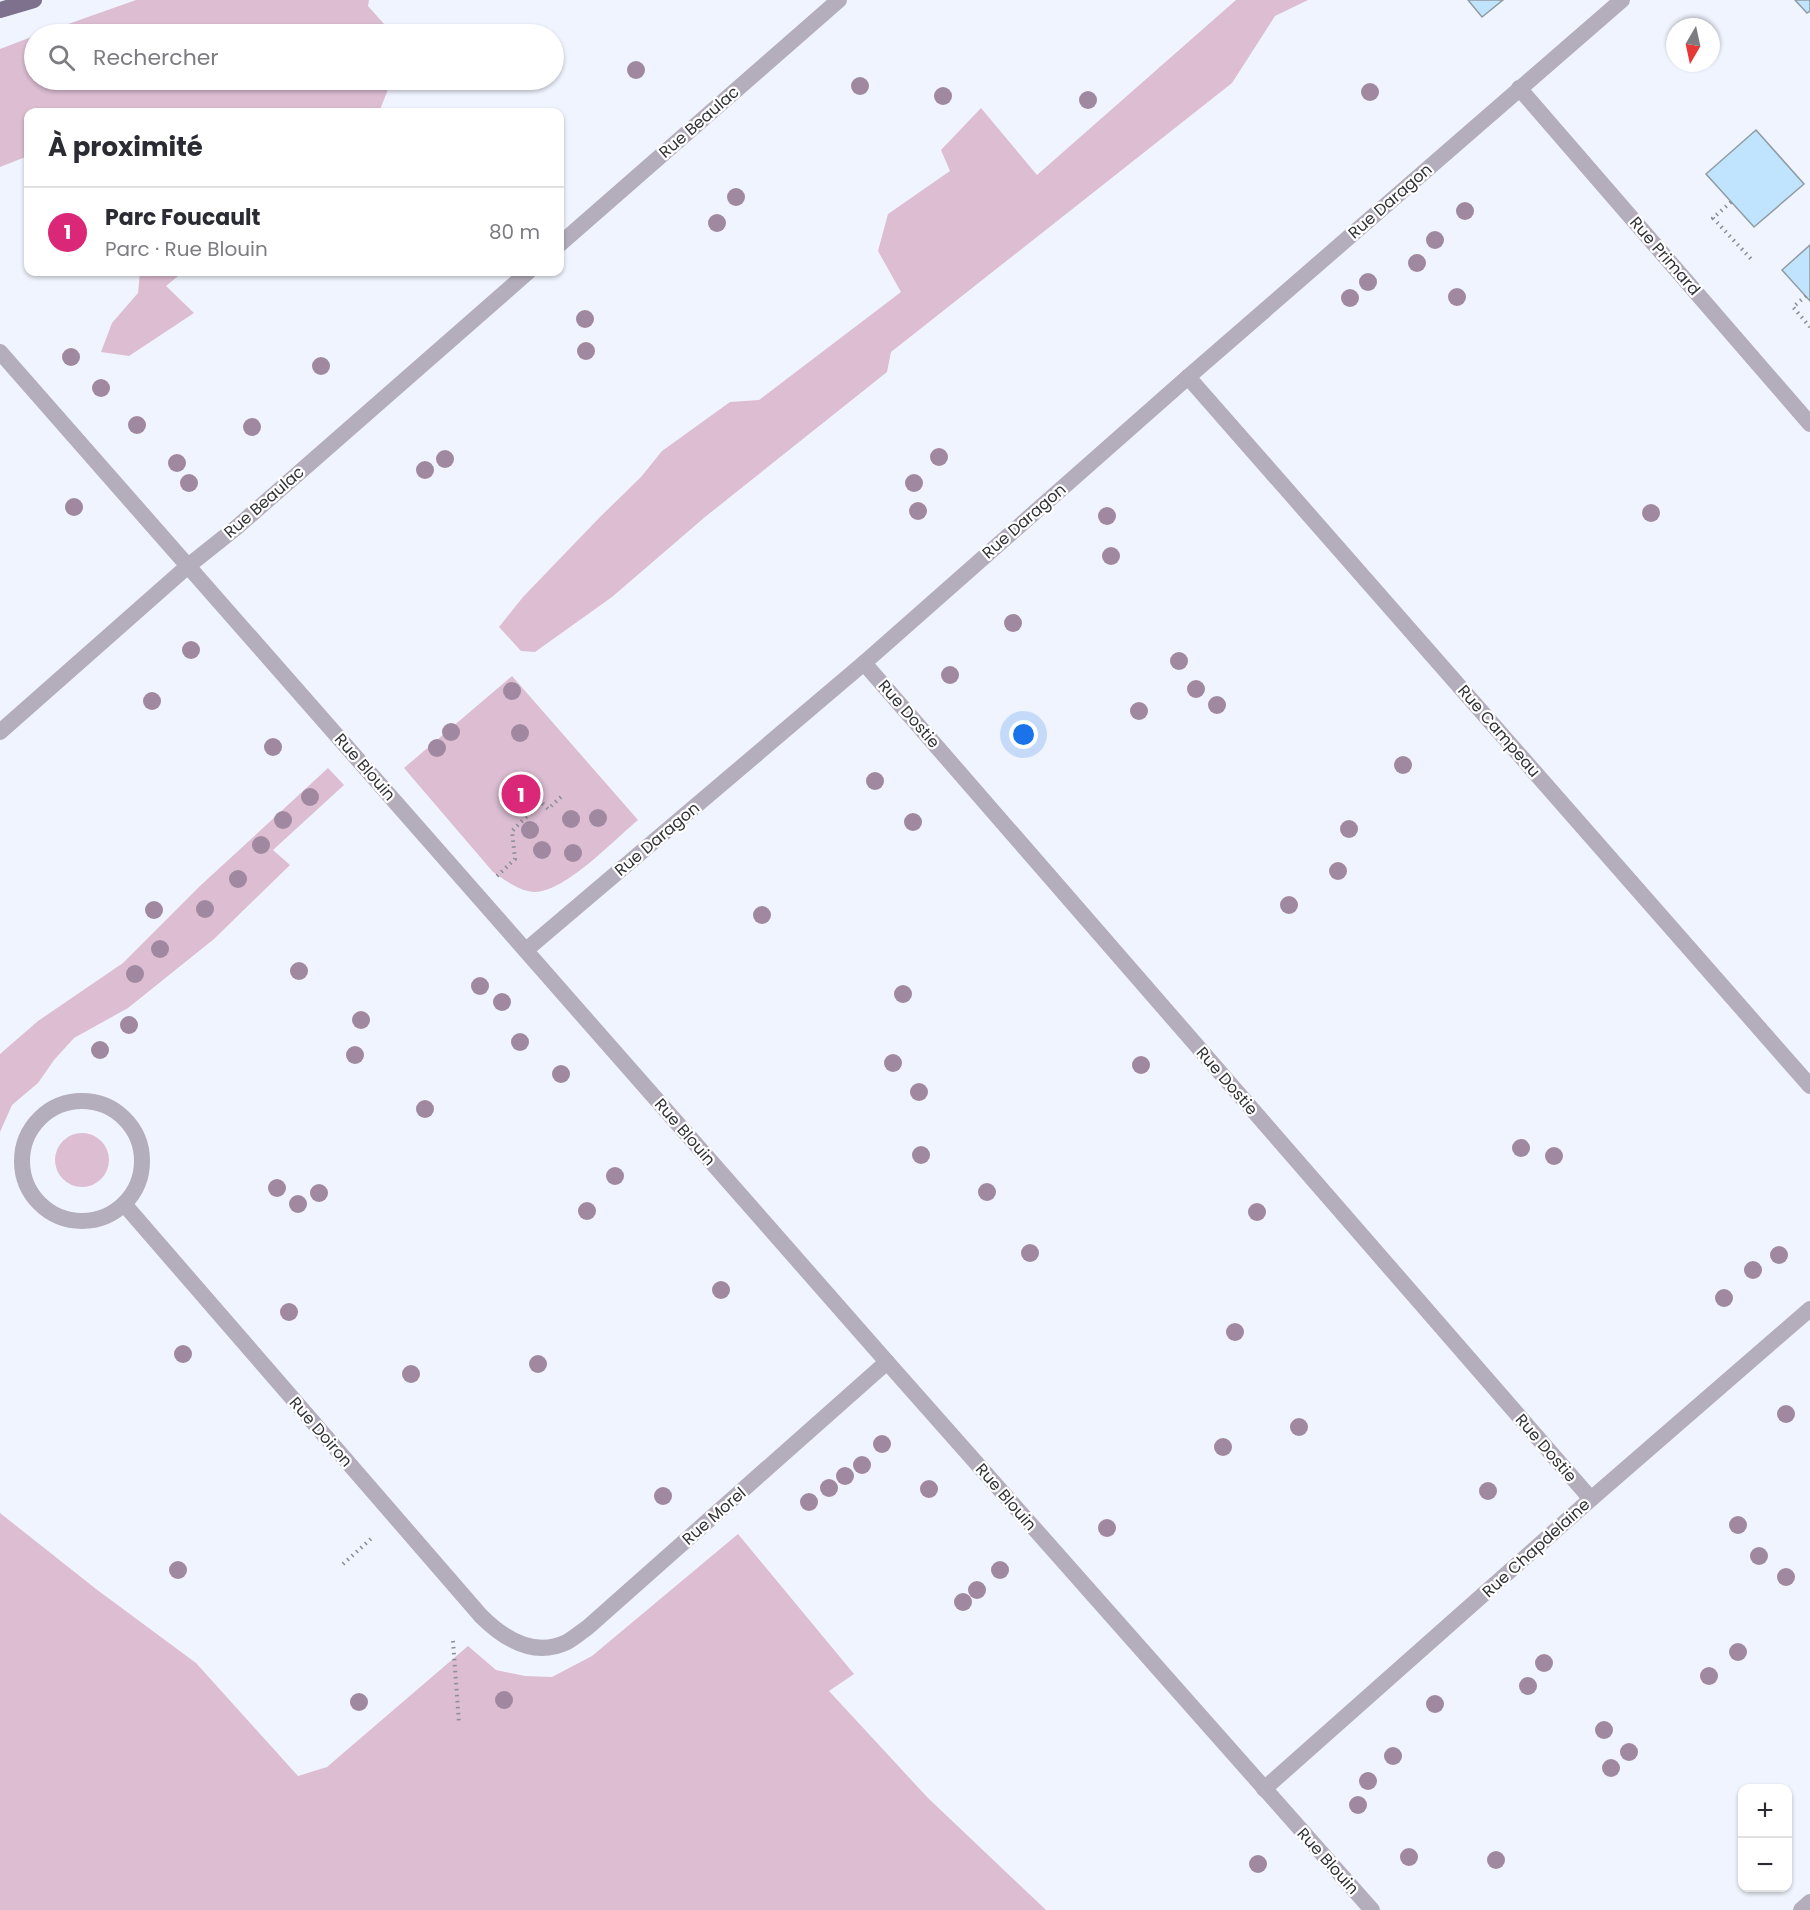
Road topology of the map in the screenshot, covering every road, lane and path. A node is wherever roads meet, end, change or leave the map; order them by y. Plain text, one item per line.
1 (34, 0) edge
2 (839, 0) edge
3 (1622, 0) edge
4 (0, 10) edge
5 (1519, 88) junction
6 (1731, 202) dead end
7 (564, 241) edge
8 (1752, 260) dead end
9 (523, 276) edge
10 (1806, 296) dead end
11 (1810, 327) edge
12 (0, 352) edge
13 (1188, 377) junction
14 (1810, 424) edge
15 (188, 566) junction
16 (864, 663) junction
17 (0, 732) edge
18 (563, 795) dead end
19 (476, 894) junction
20 (526, 951) junction
21 (1810, 1086) edge
22 (124, 1204) junction
23 (1810, 1309) edge
24 (887, 1362) junction
25 (1591, 1499) junction
26 (395, 1516) junction
27 (343, 1564) dead end
28 (453, 1641) dead end
29 (529, 1647) joint
30 (459, 1723) dead end
31 (1264, 1789) junction
32 (1810, 1902) edge
33 (1372, 1910) edge
34 (1801, 1910) edge

1 - 4 main road
2 - 7 street, Rue Beaulac
3 - 5 street, Rue Daragon
5 - 13 street, Rue Daragon
5 - 14 street, Rue Primard
6 - 8 path
9 - 15 street, Rue Beaulac
10 - 11 path
12 - 15 street, Rue Blouin
13 - 16 street, Rue Daragon
13 - 21 street, Rue Campeau
15 - 17 street, Rue Beaulac
15 - 19 street, Rue Blouin
16 - 20 street, Rue Daragon
16 - 25 street, Rue Dostie
18 - 19 path
19 - 20 street, Rue Blouin
20 - 24 street, Rue Blouin
22 - 22 street
22 - 26 street, Rue Doiron
23 - 25 street, Rue Chapdelaine
24 - 29 street, Rue Morel
24 - 31 street, Rue Blouin
25 - 31 street, Rue Chapdelaine
26 - 27 path
26 - 29 street, Rue Doiron
28 - 30 path
31 - 33 street, Rue Blouin
32 - 34 street

